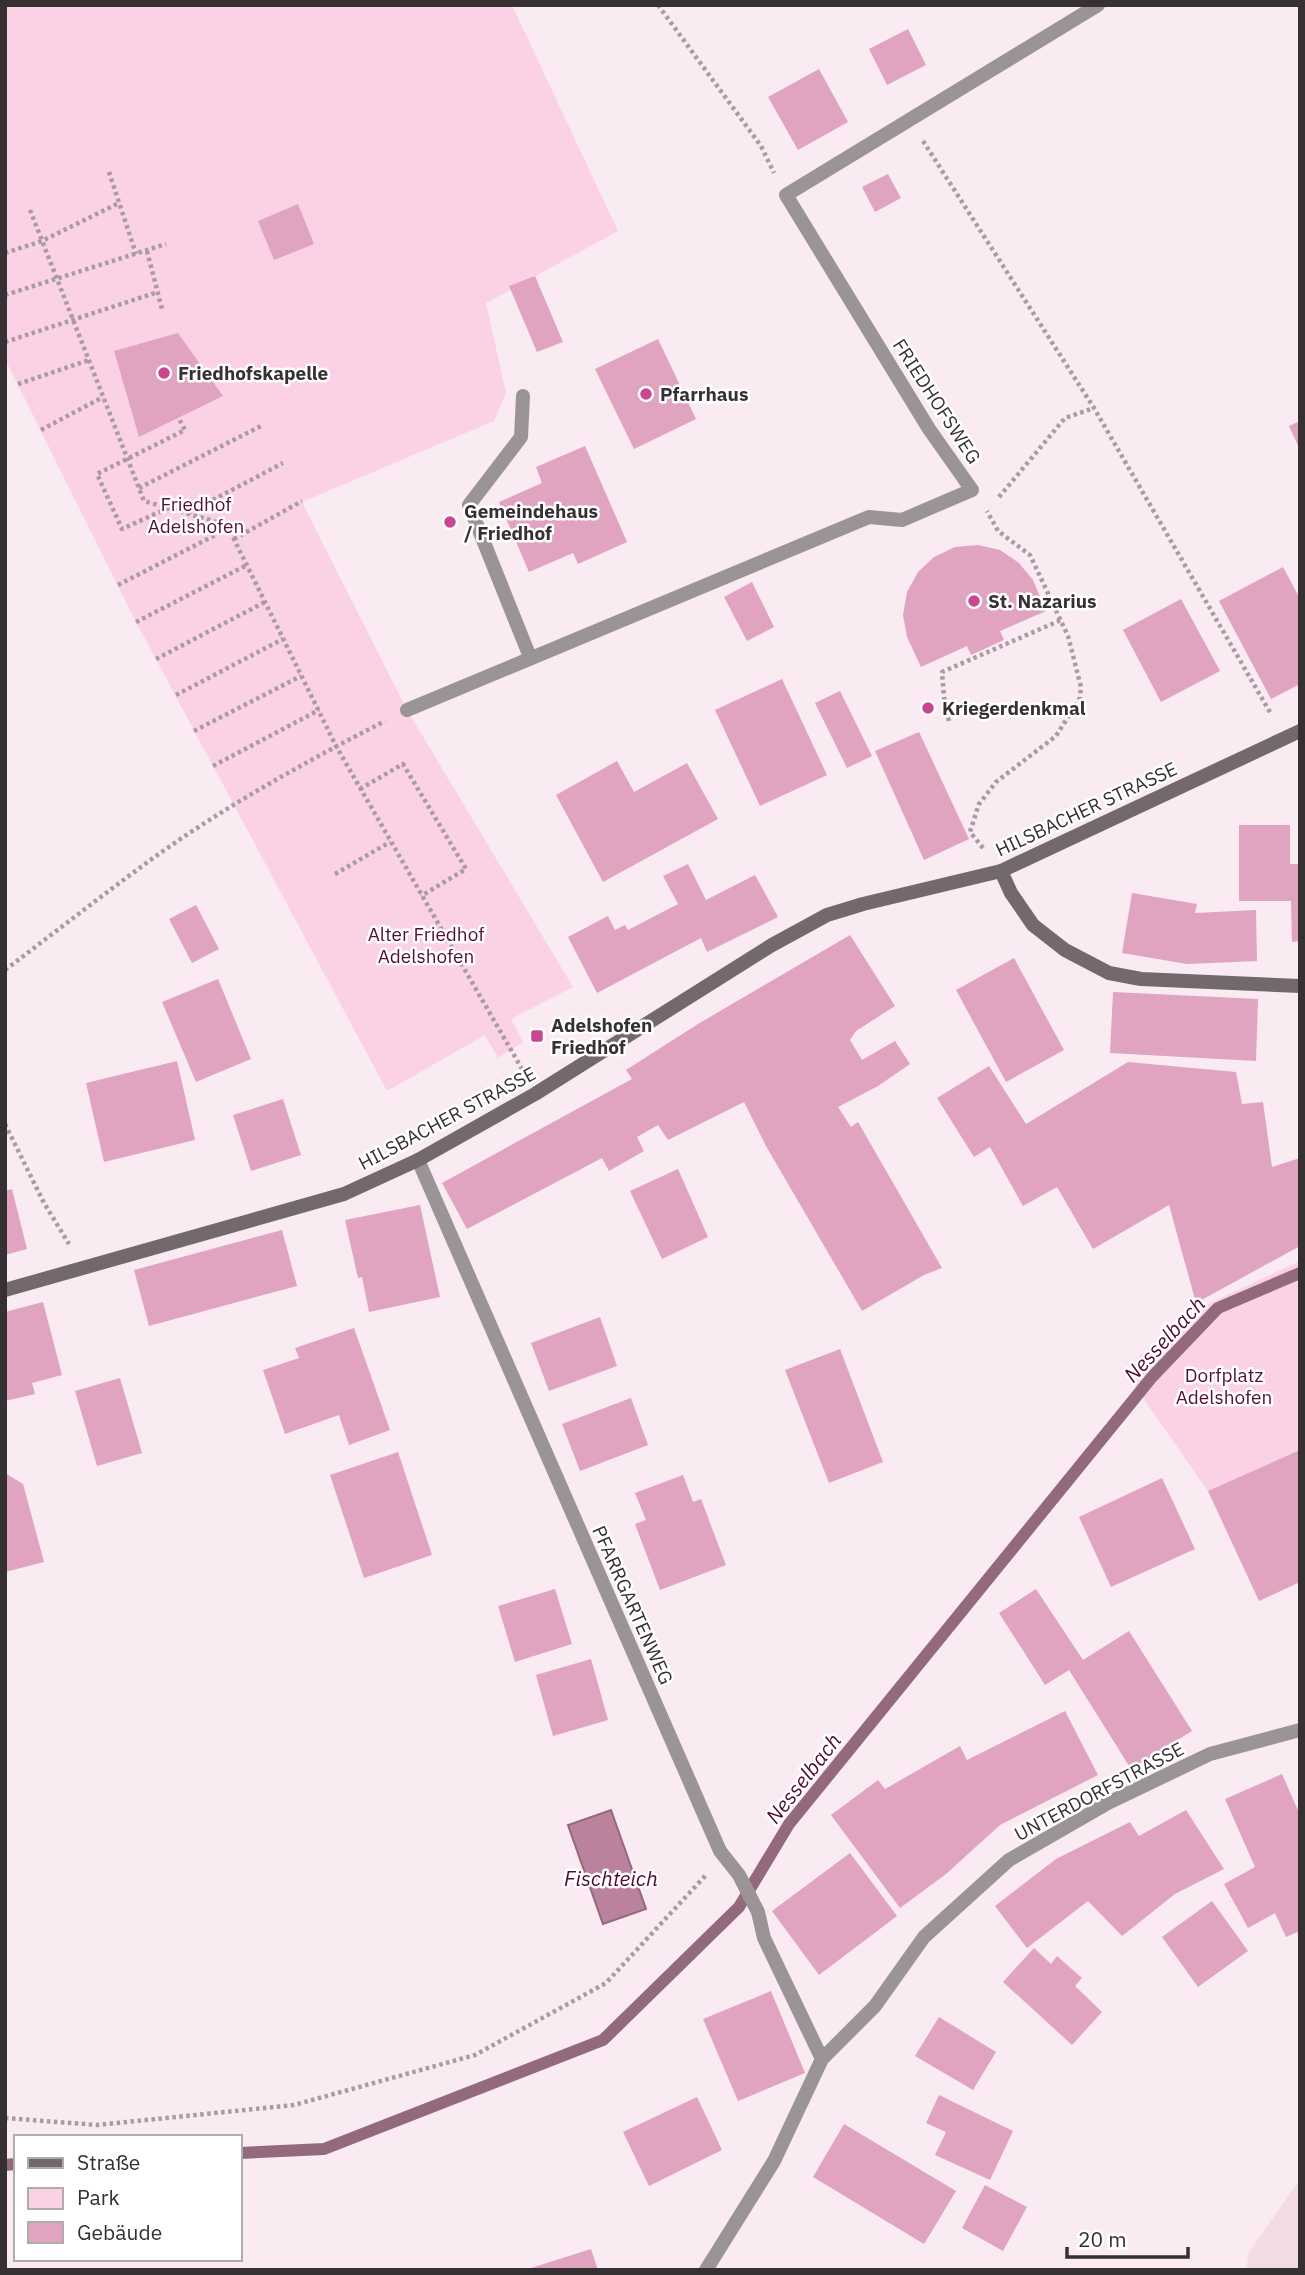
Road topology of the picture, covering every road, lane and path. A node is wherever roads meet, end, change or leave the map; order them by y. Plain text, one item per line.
1 (658, 5) edge
2 (1098, 5) edge
3 (909, 120) junction
4 (109, 172) dead end
5 (786, 195) junction
6 (119, 203) junction
7 (30, 210) dead end
8 (42, 241) junction
9 (166, 244) dead end
10 (147, 251) junction
11 (5, 253) edge
12 (136, 254) junction
13 (57, 278) junction
14 (158, 292) junction
15 (5, 295) edge
16 (162, 309) dead end
17 (73, 319) junction
18 (5, 342) edge
19 (89, 360) junction
20 (18, 384) dead end
21 (523, 396) dead end
22 (103, 397) junction
23 (1094, 408) junction
24 (178, 417) dead end
25 (263, 425) dead end
26 (41, 430) dead end
27 (128, 460) junction
28 (283, 463) dead end
29 (139, 488) junction
30 (972, 490) junction
31 (302, 501) dead end
32 (169, 508) junction
33 (987, 511) junction
34 (187, 513) junction
35 (229, 528) junction
36 (234, 539) junction
37 (247, 565) junction
38 (118, 585) dead end
39 (265, 602) junction
40 (1061, 620) junction
41 (136, 622) dead end
42 (283, 639) junction
43 (530, 657) junction
44 (156, 659) dead end
45 (301, 676) junction
46 (176, 695) dead end
47 (407, 709) joint
48 (319, 710) junction
49 (949, 721) dead end
50 (194, 731) dead end
51 (1300, 731) edge
52 (1284, 738) junction
53 (336, 746) junction
54 (213, 766) dead end
55 (360, 789) junction
56 (390, 842) junction
57 (1002, 871) junction
58 (335, 874) dead end
59 (421, 896) junction
60 (5, 970) edge
61 (1300, 986) edge
62 (511, 1049) dead end
63 (5, 1124) edge
64 (418, 1160) junction
65 (83, 1268) junction
66 (5, 1290) edge
67 (1300, 1730) edge
68 (720, 1851) junction
69 (822, 2059) junction
70 (5, 2118) edge
71 (706, 2270) edge

1 - 5 path
2 - 3 street
3 - 5 street
3 - 23 path
4 - 6 path
5 - 30 street, FRIEDHOFSWEG
6 - 8 path
6 - 12 path
7 - 8 path
8 - 11 path
8 - 13 path
9 - 10 path
10 - 12 path
10 - 14 path
12 - 13 path
13 - 15 path
13 - 17 path
14 - 16 path
14 - 17 path
17 - 18 path
17 - 19 path
19 - 20 path
19 - 22 path
21 - 43 street
22 - 26 path
22 - 27 path
23 - 33 path
23 - 52 path
24 - 27 path
25 - 29 path
27 - 29 path
27 - 32 path
28 - 34 path
29 - 32 path
30 - 33 path
30 - 43 street, FRIEDHOFSWEG
31 - 36 path
32 - 34 path
33 - 40 path
34 - 35 path
35 - 36 path
35 - 38 path
36 - 37 path
37 - 39 path
37 - 41 path
39 - 42 path
39 - 44 path
40 - 49 path
40 - 57 path
42 - 45 path
42 - 46 path
43 - 47 street, FRIEDHOFSWEG
45 - 48 path
45 - 50 path
47 - 53 path
48 - 53 path
48 - 54 path
51 - 52 main road, HILSBACHER STRASSE
52 - 57 main road, HILSBACHER STRASSE
53 - 55 path
53 - 60 path
55 - 56 path
55 - 59 path
56 - 58 path
56 - 59 path
57 - 61 main road
57 - 64 main road, HILSBACHER STRASSE
59 - 62 path
63 - 65 path
64 - 65 main road, HILSBACHER STRASSE
64 - 68 street, PFARRGARTENWEG
65 - 66 main road, HILSBACHER STRASSE
67 - 69 street, UNTERDORFSTRASSE
68 - 69 street, PFARRGARTENWEG
68 - 70 path
69 - 71 street, UNTERDORFSTRASSE

